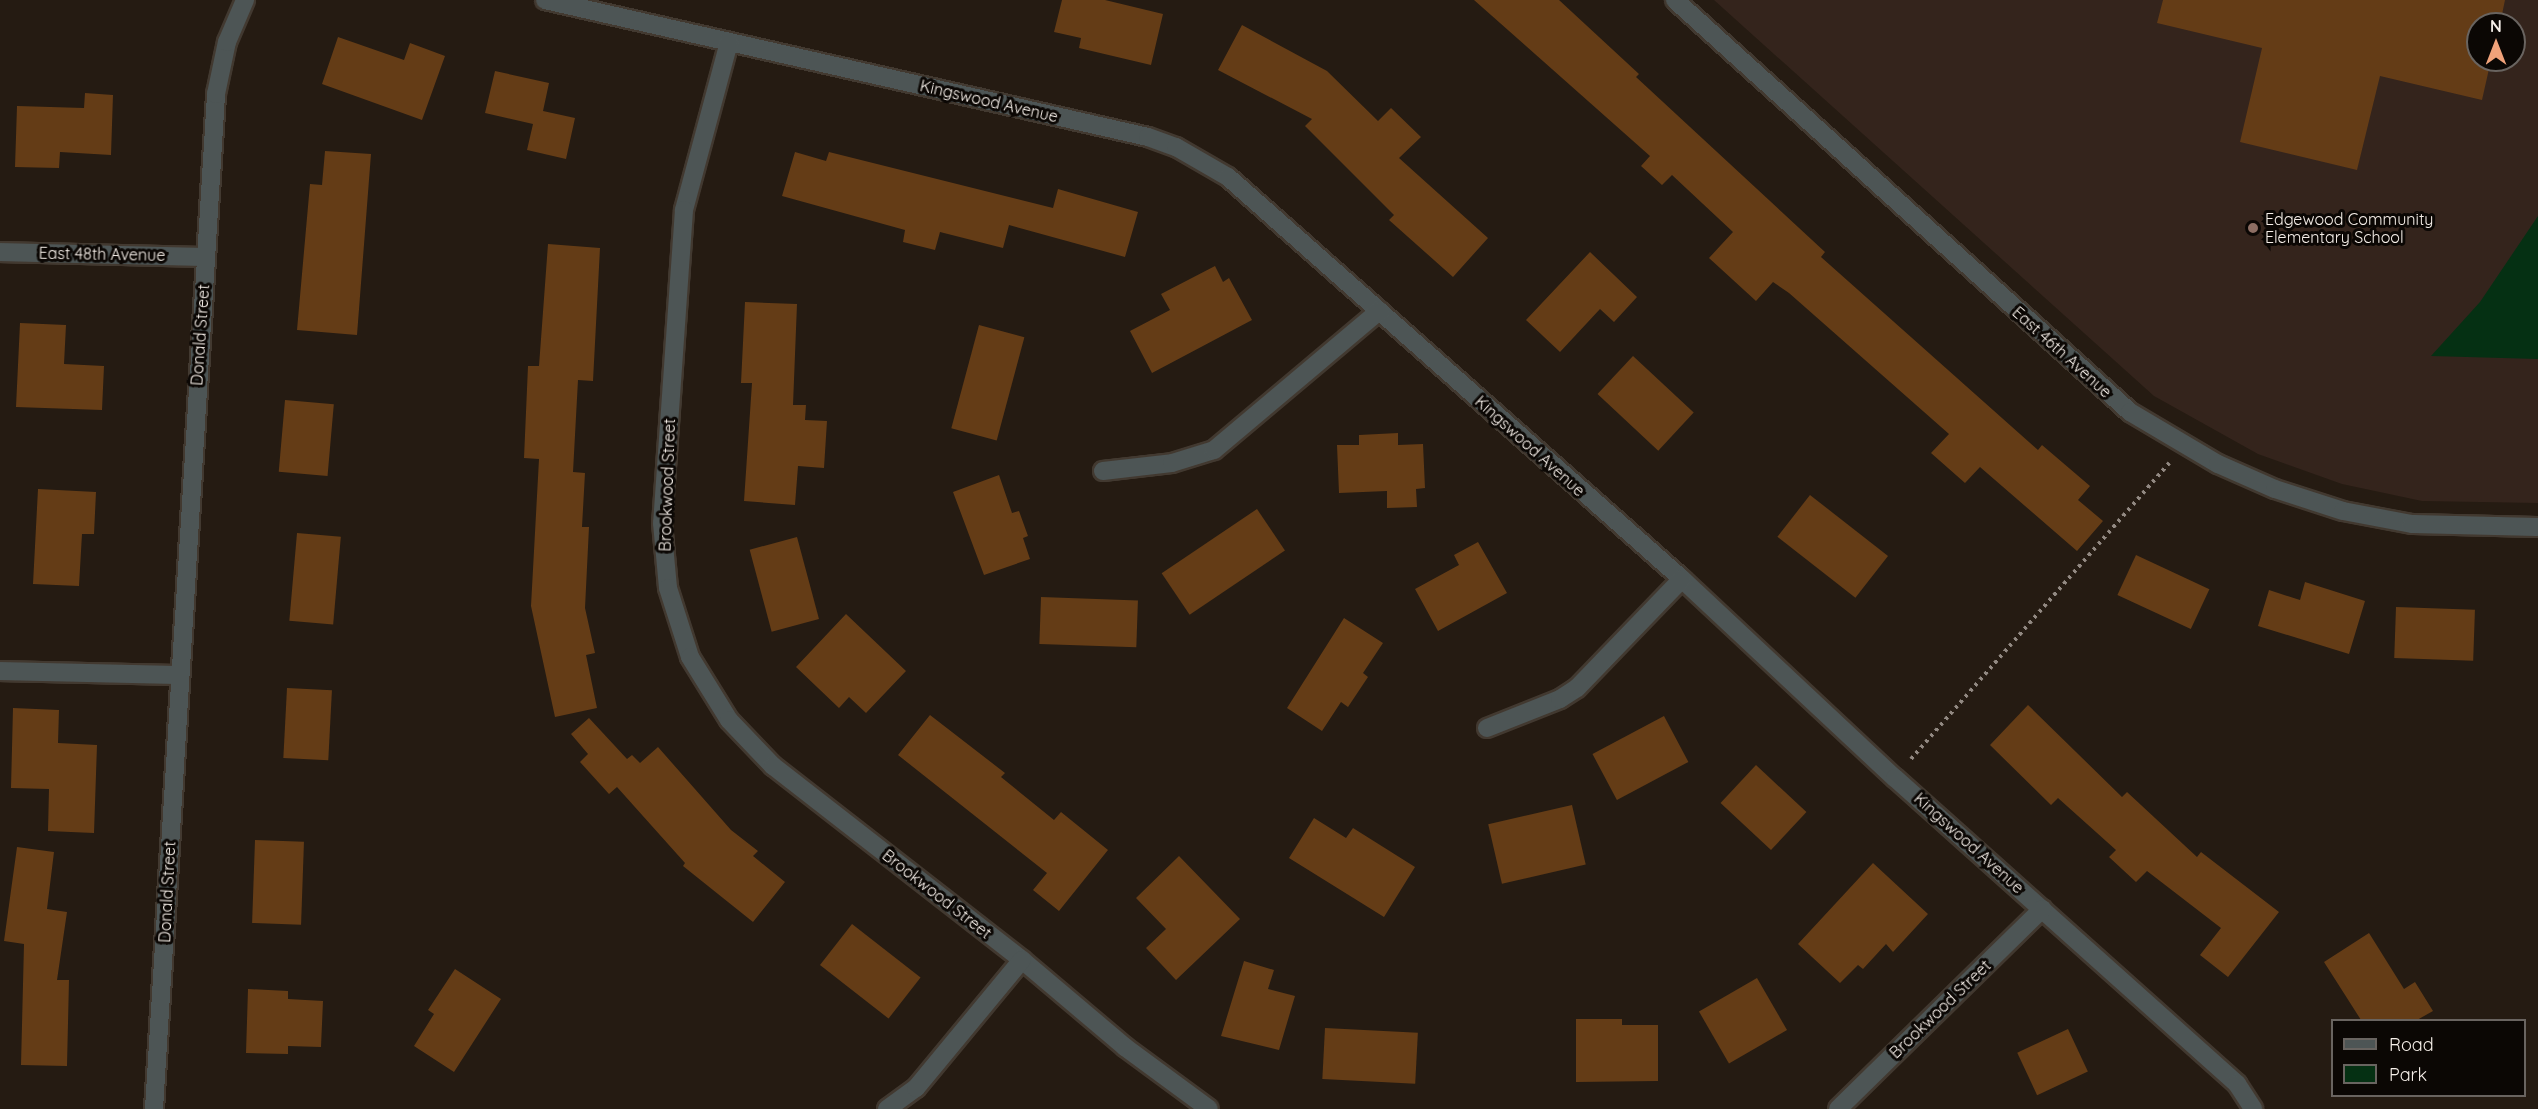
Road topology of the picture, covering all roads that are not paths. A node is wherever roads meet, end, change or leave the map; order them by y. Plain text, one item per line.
1 (245, 0) edge
2 (545, 0) edge
3 (1675, 0) edge
4 (729, 42) junction
5 (0, 252) edge
6 (205, 257) junction
7 (1379, 311) junction
8 (1103, 471) dead end
9 (2538, 527) edge
10 (1682, 579) junction
11 (0, 670) edge
12 (179, 675) junction
13 (1487, 728) dead end
14 (2042, 909) junction
15 (1022, 960) junction
16 (154, 1109) edge
17 (886, 1109) edge
18 (1209, 1109) edge
19 (1838, 1109) edge
20 (2253, 1109) edge

1 - 6 street, Donald Street
2 - 4 street, Kingswood Avenue
3 - 9 street, East 46th Avenue
4 - 7 street, Kingswood Avenue
4 - 15 street, Brookwood Street
5 - 6 street, East 48th Avenue
6 - 12 street, Donald Street
7 - 8 street
7 - 10 street, Kingswood Avenue
10 - 13 street
10 - 14 street, Kingswood Avenue
11 - 12 street
12 - 16 street, Donald Street
14 - 19 street, Brookwood Street
14 - 20 street, Kingswood Avenue
15 - 17 street
15 - 18 street, Brookwood Street

